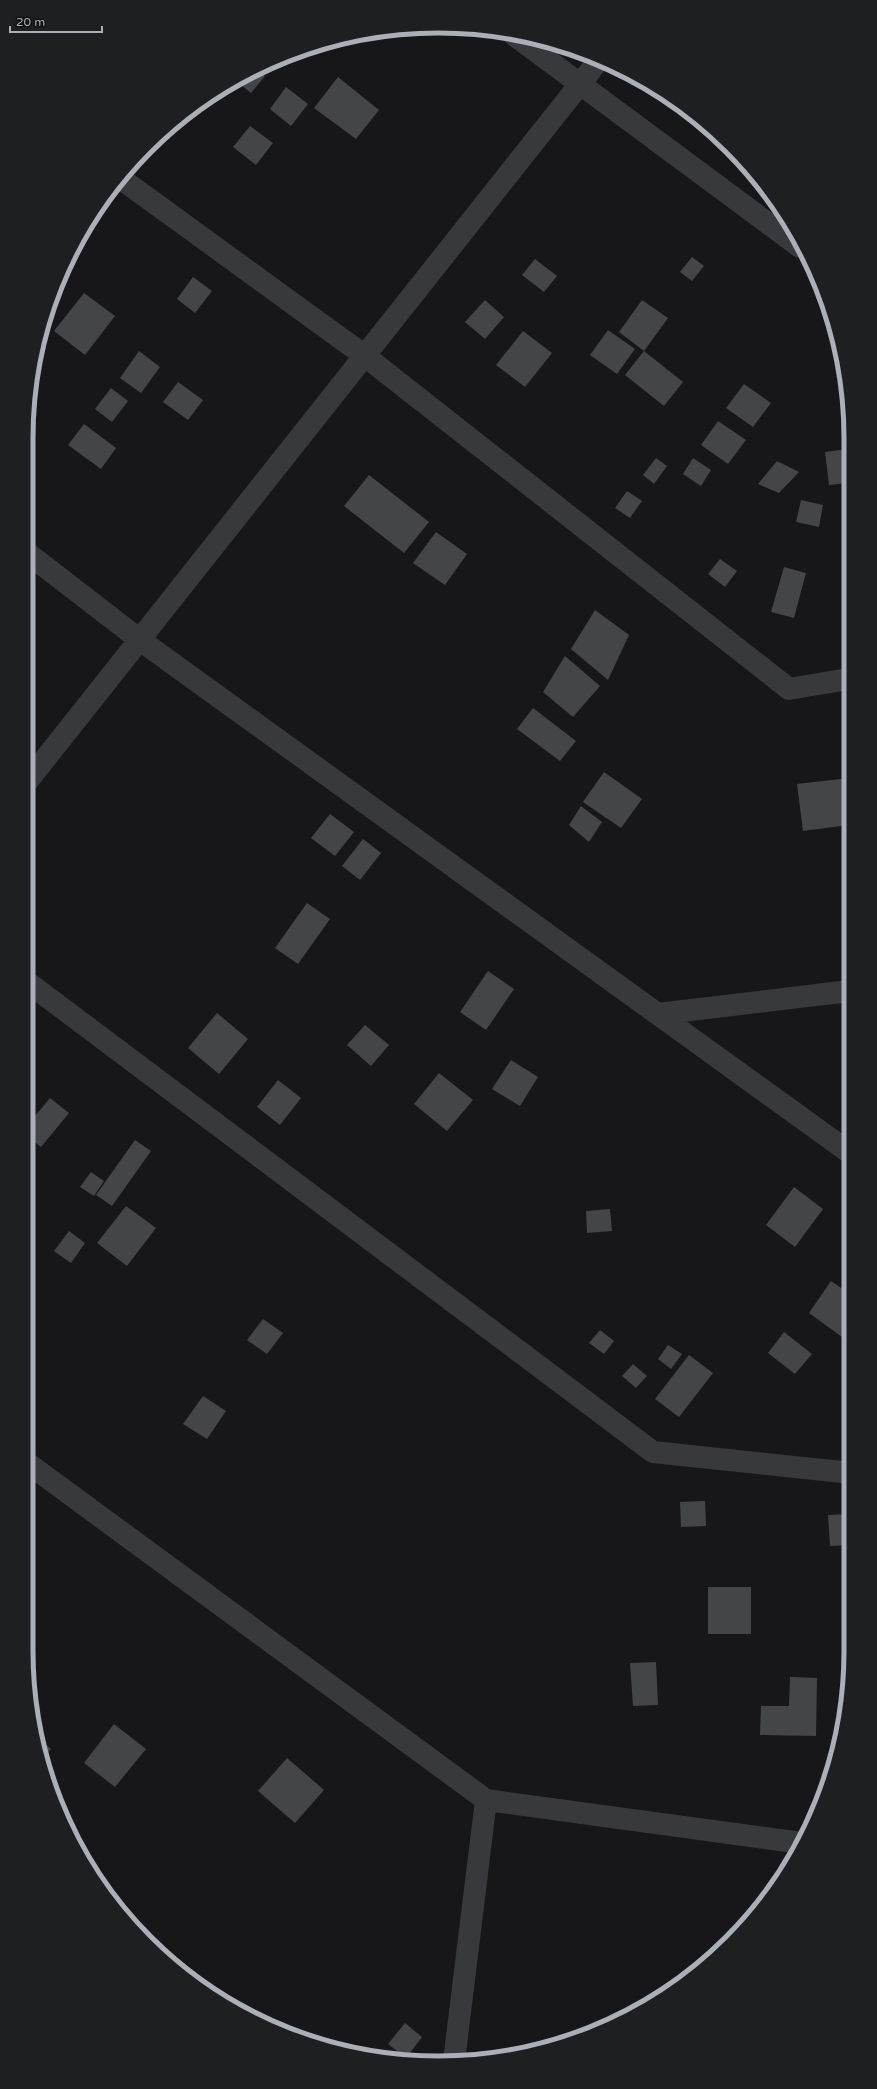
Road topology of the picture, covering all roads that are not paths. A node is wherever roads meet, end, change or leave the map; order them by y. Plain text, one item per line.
1 (524, 42) edge
2 (595, 65) edge
3 (580, 84) junction
4 (125, 182) edge
5 (794, 243) edge
6 (365, 356) junction
7 (33, 557) edge
8 (140, 640) junction
9 (844, 680) edge
10 (33, 774) edge
11 (33, 986) edge
12 (844, 992) edge
13 (658, 1014) junction
14 (844, 1149) edge
15 (33, 1467) edge
16 (844, 1472) edge
17 (486, 1800) junction
18 (796, 1842) edge
19 (455, 2055) edge

1 - 3 street
2 - 3 street
3 - 5 street
3 - 6 street
4 - 6 street
6 - 8 street
6 - 9 street
7 - 8 street
8 - 10 street
8 - 13 street
11 - 16 street
12 - 13 street
13 - 14 street
15 - 17 street
17 - 18 street
17 - 19 street

